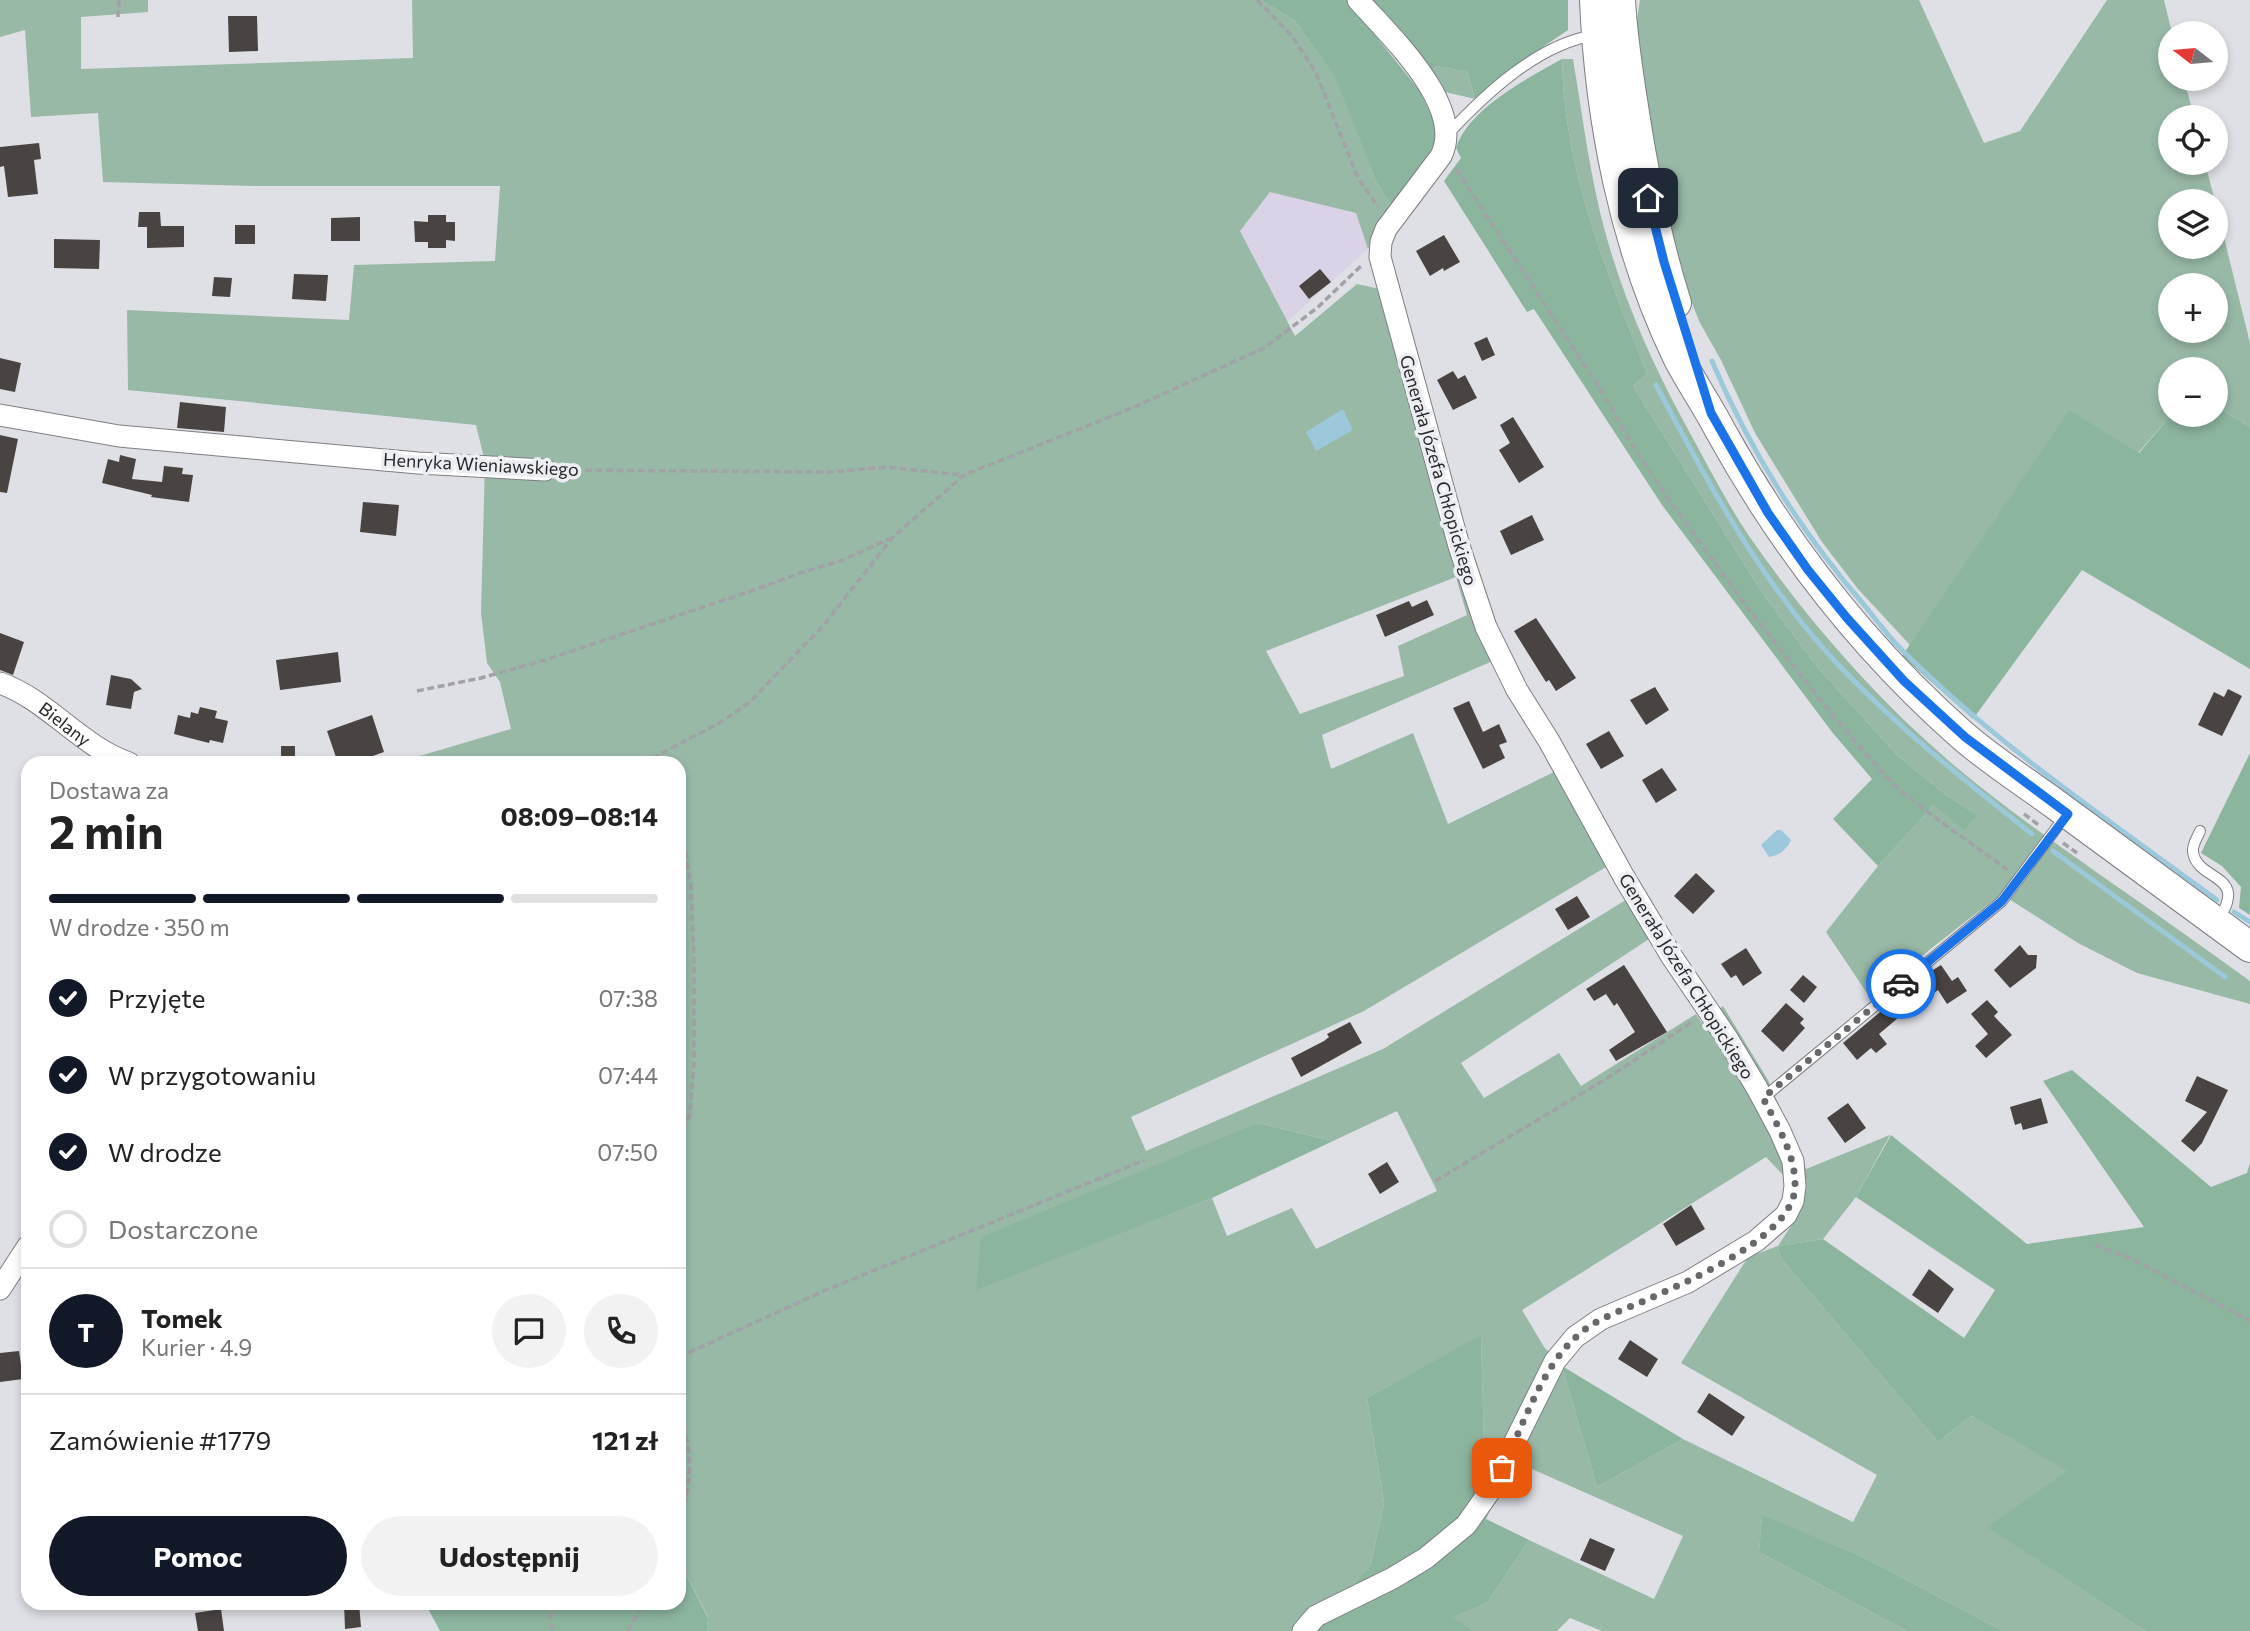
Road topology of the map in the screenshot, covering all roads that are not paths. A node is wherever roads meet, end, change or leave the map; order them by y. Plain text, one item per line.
1 (1358, 0) edge
2 (1595, 0) edge
3 (1620, 0) edge
4 (1597, 35) junction
5 (1446, 142) junction
6 (1711, 413) junction
7 (0, 415) edge
8 (545, 470) road end
9 (0, 683) edge
10 (115, 756) edge
11 (2059, 824) junction
12 (2200, 831) dead end
13 (2216, 923) junction
14 (2250, 947) edge
15 (1763, 1098) junction
16 (21, 1257) edge
17 (0, 1289) edge
18 (1303, 1631) edge

1 - 5 street
2 - 4 main road
3 - 6 main road
4 - 5 lane
4 - 6 main road
5 - 15 street, Generała Józefa Chłopickiego
6 - 11 main road
7 - 8 street, Henryka Wieniawskiego
9 - 10 street, Bielany
11 - 13 main road
11 - 15 lane
12 - 13 lane
13 - 14 main road
15 - 18 street, Generała Józefa Chłopickiego
16 - 17 street

